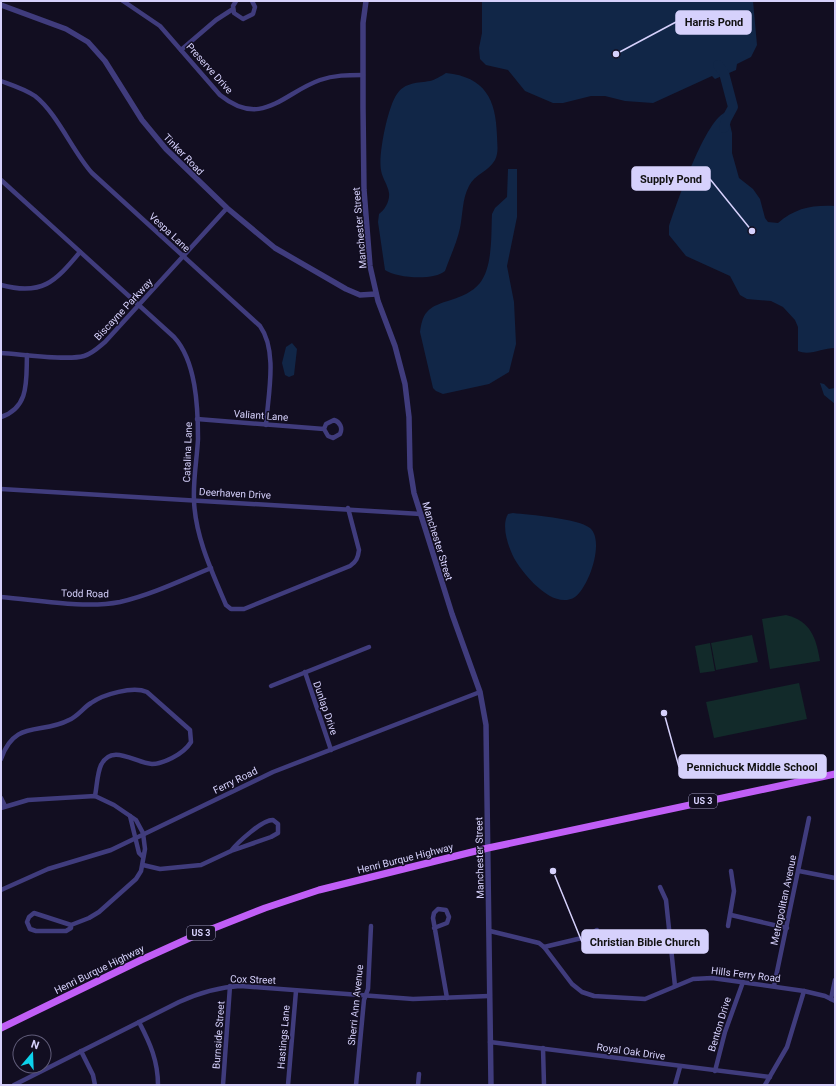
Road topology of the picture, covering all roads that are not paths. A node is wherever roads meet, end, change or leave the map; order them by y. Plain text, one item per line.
1 (123, 1) edge
2 (236, 1) edge
3 (252, 1) edge
4 (366, 1) edge
5 (1, 5) edge
6 (233, 9) junction
7 (181, 50) junction
8 (363, 75) junction
9 (1, 81) edge
10 (1, 180) edge
11 (227, 208) junction
12 (80, 252) junction
13 (183, 257) junction
14 (1, 285) edge
15 (376, 294) junction
16 (138, 305) junction
17 (1, 353) edge
18 (27, 355) junction
19 (1, 417) edge
20 (197, 419) junction
21 (266, 425) junction
22 (324, 429) dead end
23 (1, 489) edge
24 (194, 500) junction
25 (348, 508) junction
26 (421, 514) junction
27 (212, 568) junction
28 (1, 597) edge
29 (369, 647) dead end
30 (305, 672) junction
31 (271, 686) dead end
32 (480, 692) junction
33 (330, 750) junction
34 (1, 759) edge
35 (835, 774) edge
36 (95, 796) junction
37 (1, 798) edge
38 (3, 807) edge
39 (130, 816) junction
40 (809, 818) dead end
41 (143, 833) junction
42 (135, 838) junction
43 (488, 848) junction
44 (231, 851) junction
45 (143, 857) junction
46 (143, 865) junction
47 (731, 871) dead end
48 (799, 871) junction
49 (835, 878) edge
50 (660, 887) dead end
51 (1, 890) edge
52 (731, 915) junction
53 (71, 925) junction
54 (371, 926) dead end
55 (728, 926) dead end
56 (434, 928) junction
57 (787, 928) junction
58 (597, 930) dead end
59 (490, 931) junction
60 (544, 947) junction
61 (835, 980) edge
62 (743, 982) junction
63 (230, 986) junction
64 (675, 986) junction
65 (774, 986) junction
66 (296, 991) junction
67 (804, 991) junction
68 (366, 995) junction
69 (489, 996) junction
70 (447, 998) junction
71 (833, 1000) edge
72 (139, 1022) junction
73 (1, 1028) edge
74 (490, 1042) junction
75 (543, 1048) junction
76 (81, 1052) junction
77 (680, 1067) junction
78 (715, 1071) junction
79 (419, 1074) dead end
80 (770, 1077) junction
81 (28, 1078) junction
82 (14, 1085) edge
83 (27, 1085) edge
84 (95, 1085) edge
85 (158, 1085) edge
86 (223, 1085) edge
87 (288, 1085) edge
88 (356, 1085) edge
89 (418, 1085) edge
90 (491, 1085) edge
91 (544, 1085) edge
92 (676, 1085) edge
93 (765, 1085) edge

1 - 7 street, Preserve Drive
2 - 6 street
3 - 6 street
4 - 8 street, Manchester Street
5 - 11 street, Tinker Road
6 - 7 street
7 - 8 street, Preserve Drive
8 - 15 street, Manchester Street
9 - 13 street, Vespa Lane
10 - 12 street, Catalina Lane
11 - 13 street, Biscayne Parkway
11 - 15 street, Tinker Road
12 - 14 street
12 - 16 street, Catalina Lane
13 - 16 street, Biscayne Parkway
13 - 21 street, Vespa Lane
15 - 26 street, Manchester Street
16 - 18 street, Biscayne Parkway
16 - 20 street, Catalina Lane
17 - 18 street, Biscayne Parkway
18 - 19 street
20 - 21 street, Valiant Lane
20 - 24 street, Catalina Lane
21 - 22 street, Valiant Lane
23 - 24 street, Deerhaven Drive
24 - 25 street, Deerhaven Drive
24 - 27 street, Catalina Lane
25 - 26 street, Deerhaven Drive
25 - 27 street, Catalina Lane
26 - 32 street, Manchester Street
27 - 28 street, Todd Road
29 - 30 street, Dunlap Drive
30 - 31 street, Dunlap Drive
30 - 33 street, Dunlap Drive
32 - 33 street, Ferry Road
32 - 43 street, Manchester Street
33 - 41 street, Ferry Road
34 - 36 street
35 - 43 main road, Henri Burque Highway / US 3
36 - 38 street
36 - 39 street
37 - 38 street
39 - 41 street
39 - 42 street
40 - 48 street, Metropolitan Avenue
41 - 42 street, Ferry Road
41 - 45 street
42 - 45 street
42 - 51 street, Ferry Road
43 - 59 street, Manchester Street
43 - 73 main road, Henri Burque Highway / US 3
44 - 44 street
44 - 46 street
45 - 46 street
46 - 53 street
47 - 52 street
48 - 49 street
48 - 57 street, Metropolitan Avenue
50 - 64 street
52 - 55 street
52 - 57 street
53 - 53 street
54 - 68 street, Sherri Ann Avenue
56 - 56 street
56 - 70 street
57 - 65 street, Metropolitan Avenue
58 - 60 street
59 - 60 street, Hills Ferry Road
59 - 69 street, Manchester Street
60 - 64 street, Hills Ferry Road
61 - 71 street
62 - 64 street, Hills Ferry Road
62 - 65 street, Hills Ferry Road
62 - 78 street, Benton Drive
63 - 66 street, Cox Street
63 - 72 street, Cox Street
63 - 86 street, Burnside Street
65 - 67 street, Hills Ferry Road
66 - 68 street, Cox Street
66 - 87 street, Hastings Lane
67 - 71 street, Hills Ferry Road
67 - 80 street
68 - 70 street, Cox Street
68 - 88 street, Sherri Ann Avenue
69 - 70 street, Cox Street
69 - 74 street, Manchester Street
72 - 76 street, Cox Street
72 - 85 street
74 - 75 street, Royal Oak Drive
74 - 90 street, Manchester Street
75 - 77 street, Royal Oak Drive
75 - 91 street
76 - 81 street, Cox Street
76 - 84 street
77 - 78 street, Royal Oak Drive
77 - 92 street
78 - 80 street, Royal Oak Drive
79 - 89 street
80 - 93 street
81 - 82 street, Cox Street
81 - 83 street

